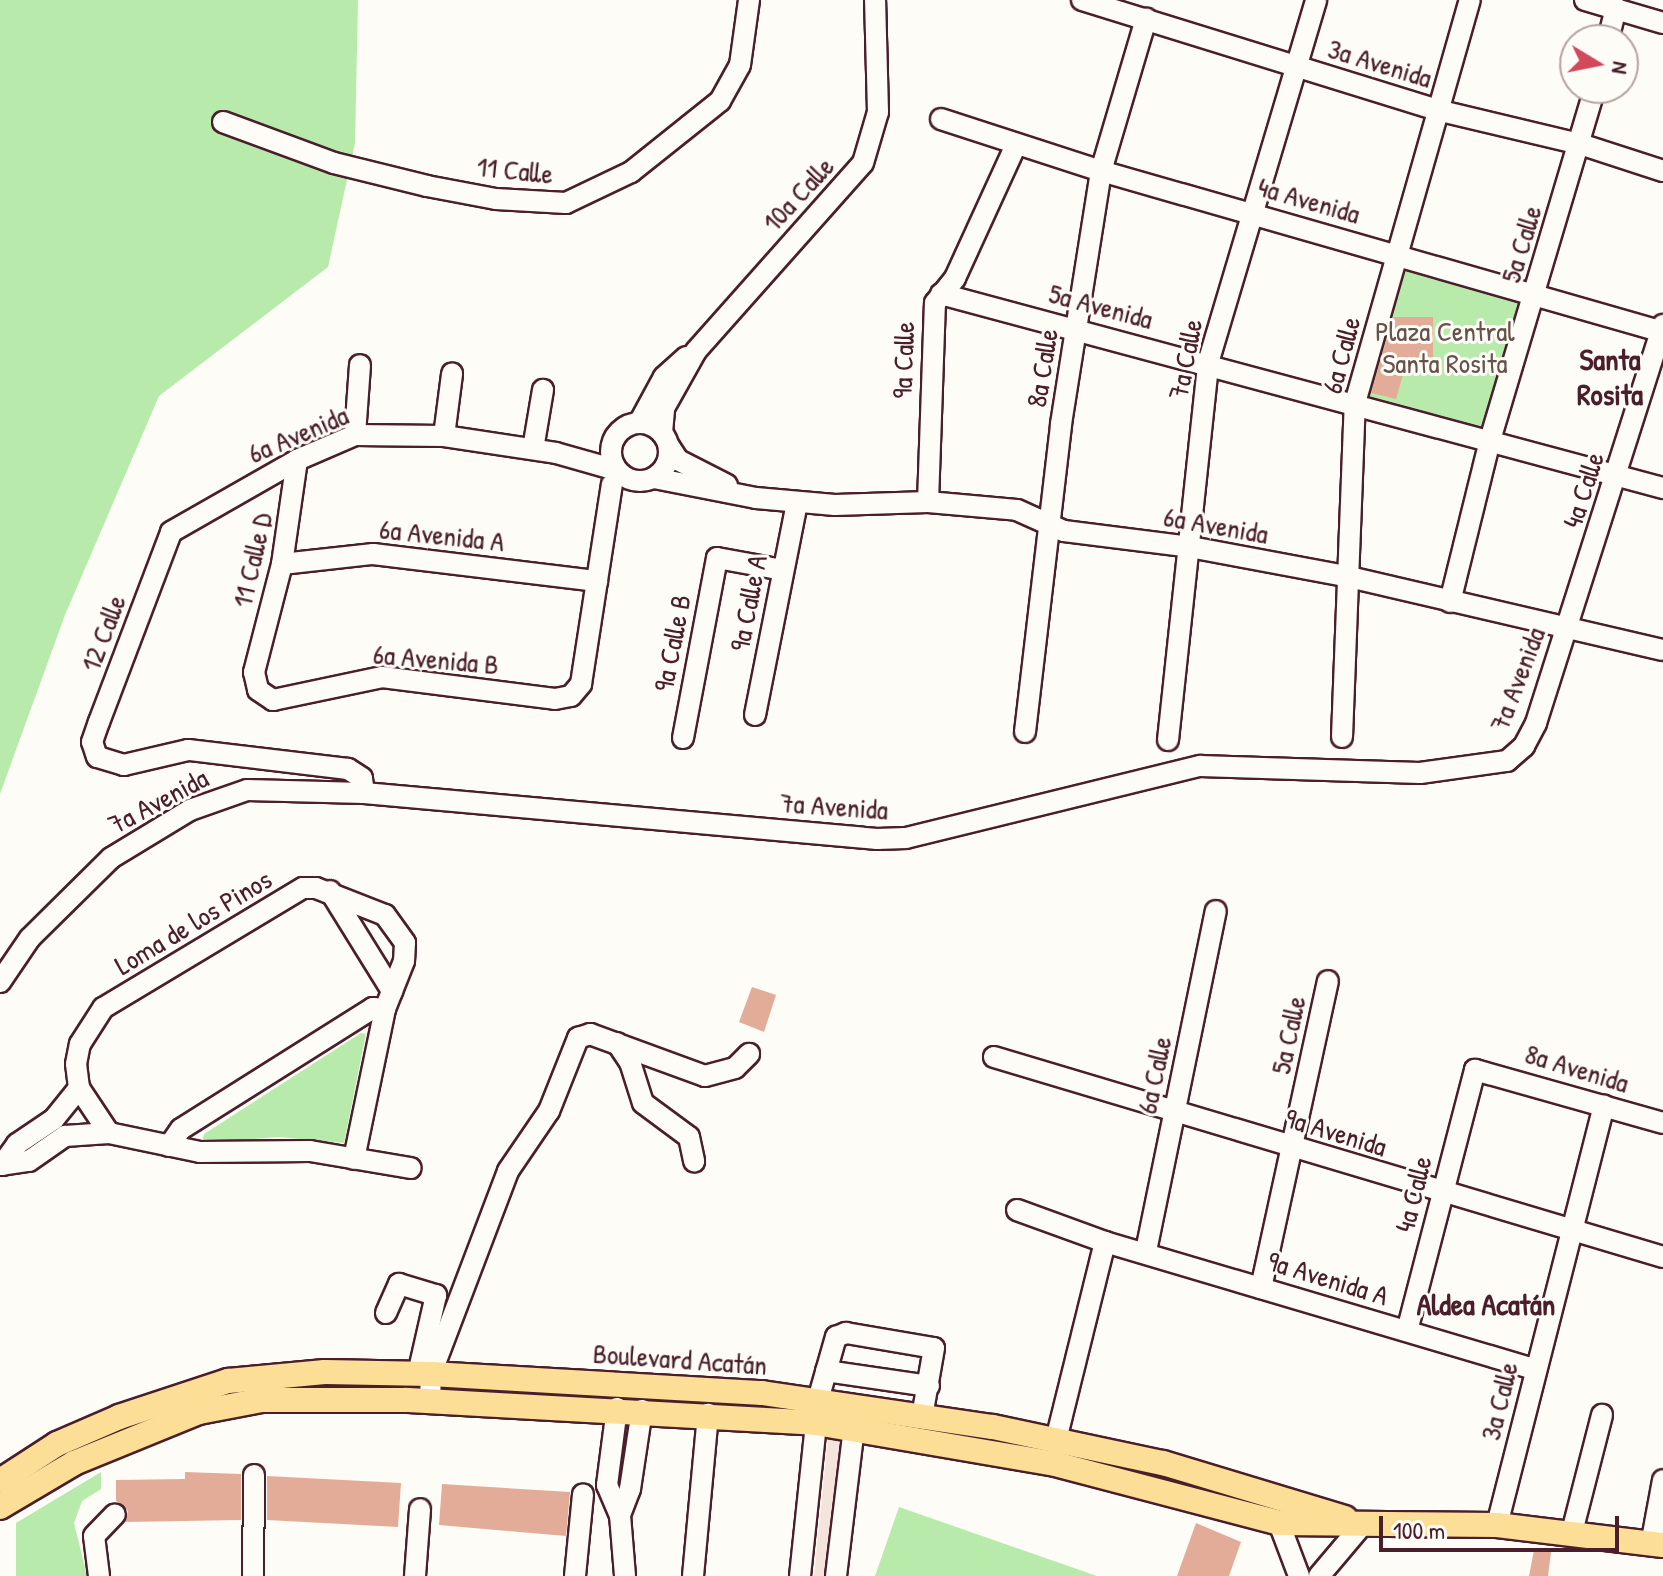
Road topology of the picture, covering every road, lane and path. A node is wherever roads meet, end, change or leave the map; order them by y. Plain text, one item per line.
1 (749, 0) edge
2 (875, 0) edge
3 (1082, 0) edge
4 (1316, 0) edge
5 (1470, 0) edge
6 (1585, 0) edge
7 (1616, 8) junction
8 (1139, 11) edge
9 (1663, 23) edge
10 (1612, 24) edge
11 (1298, 66) junction
12 (1591, 104) edge
13 (1441, 111) junction
14 (941, 119) dead end
15 (223, 122) dead end
16 (1580, 144) junction
17 (1016, 145) junction
18 (1101, 171) junction
19 (1663, 171) edge
20 (1253, 213) junction
21 (1399, 254) junction
22 (1536, 293) junction
23 (941, 294) junction
24 (1076, 328) junction
25 (1662, 329) edge
26 (696, 351) junction
27 (1208, 363) junction
28 (360, 365) dead end
29 (452, 374) dead end
30 (543, 390) dead end
31 (1355, 403) junction
32 (639, 423) junction
33 (355, 435) junction
34 (444, 436) junction
35 (665, 440) junction
36 (1490, 440) junction
37 (612, 443) junction
38 (533, 449) junction
39 (556, 453) junction
40 (297, 460) junction
41 (1618, 476) junction
42 (614, 477) junction
43 (654, 478) junction
44 (1663, 488) edge
45 (756, 498) junction
46 (797, 502) junction
47 (928, 502) junction
48 (1049, 520) junction
49 (171, 532) joint
50 (1190, 547) junction
51 (282, 564) junction
52 (783, 570) junction
53 (1345, 576) junction
54 (597, 581) junction
55 (1450, 602) junction
56 (1568, 626) junction
57 (1663, 650) edge
58 (254, 672) joint
59 (755, 715) dead end
60 (1025, 732) dead end
61 (1342, 737) dead end
62 (683, 738) dead end
63 (1168, 740) dead end
64 (364, 793) junction
65 (330, 891) junction
66 (1216, 911) dead end
67 (1328, 981) dead end
68 (0, 982) edge
69 (388, 1000) junction
70 (617, 1043) junction
71 (749, 1054) dead end
72 (994, 1057) dead end
73 (1475, 1070) joint
74 (79, 1088) junction
75 (1604, 1105) junction
76 (1175, 1109) junction
77 (1663, 1123) edge
78 (60, 1128) junction
79 (109, 1133) junction
80 (169, 1146) junction
81 (1291, 1148) junction
82 (354, 1159) junction
83 (694, 1161) dead end
84 (1, 1165) edge
85 (411, 1168) dead end
86 (1442, 1194) junction
87 (1017, 1210) dead end
88 (1567, 1232) junction
89 (1105, 1242) junction
90 (1146, 1251) junction
91 (1663, 1257) edge
92 (1261, 1288) junction
93 (386, 1313) dead end
94 (1407, 1331) junction
95 (1535, 1369) junction
96 (826, 1371) junction
97 (425, 1374) junction
98 (929, 1386) junction
99 (430, 1401) junction
100 (617, 1408) junction
101 (642, 1410) junction
102 (817, 1412) junction
103 (708, 1414) junction
104 (1602, 1415) dead end
105 (922, 1417) junction
106 (854, 1428) junction
107 (1056, 1440) junction
108 (254, 1475) dead end
109 (1663, 1480) edge
110 (3, 1492) edge
111 (583, 1494) dead end
112 (420, 1509) dead end
113 (115, 1514) dead end
114 (620, 1515) junction
115 (1329, 1519) junction
116 (1279, 1523) junction
117 (1363, 1524) junction
118 (1497, 1525) junction
119 (1572, 1532) junction
120 (1657, 1545) edge
121 (99, 1576) edge
122 (253, 1576) edge
123 (415, 1576) edge
124 (575, 1576) edge
125 (625, 1576) edge
126 (693, 1576) edge
127 (800, 1576) edge
128 (836, 1576) edge
129 (1299, 1576) edge
130 (1319, 1576) edge

1 - 15 street, 11 Calle
2 - 26 street, 10a Calle
3 - 8 street, 3a Avenida
4 - 11 street, 7a Calle
5 - 13 street, 6a Calle
6 - 7 street
7 - 9 street
7 - 10 street
8 - 11 street, 3a Avenida
8 - 18 street, 8a Calle
11 - 13 street, 3a Avenida
11 - 20 street, 7a Calle
12 - 16 street, 5a Calle
13 - 16 street, 3a Avenida
13 - 21 street, 6a Calle
14 - 17 street, 4a Avenida
16 - 19 street, 3a Avenida
16 - 22 street, 5a Calle
17 - 18 street, 4a Avenida
17 - 23 street, 9a Calle
18 - 20 street, 4a Avenida
18 - 24 street, 8a Calle
20 - 21 street, 4a Avenida
20 - 27 street, 7a Calle
21 - 22 street, 4a Avenida
21 - 31 street, 6a Calle
22 - 25 street, 4a Avenida
22 - 36 street, 5a Calle
23 - 24 street, 5a Avenida
23 - 47 street, 9a Calle
24 - 27 street, 5a Avenida
24 - 48 street, 8a Calle
25 - 41 street, 4a Calle
26 - 32 street, 10a Calle
26 - 35 street, 10a Calle
27 - 31 street, 5a Avenida
27 - 50 street, 7a Calle
28 - 33 street
29 - 34 street
30 - 38 street
31 - 36 street, 5a Avenida
31 - 53 street, 6a Calle
32 - 35 street
32 - 37 street
33 - 34 street, 6a Avenida
33 - 40 street, 6a Avenida
34 - 38 street, 6a Avenida
35 - 43 street
35 - 45 street, 6a Avenida
36 - 41 street, 5a Avenida
36 - 55 street, 5a Calle
37 - 39 street, 6a Avenida
37 - 42 street
38 - 39 street, 6a Avenida
39 - 42 street, 6a Avenida
40 - 49 street, 6a Avenida
40 - 51 street, 11 Calle D
41 - 44 street, 5a Avenida
41 - 56 street, 4a Calle
42 - 43 street
42 - 54 street
43 - 45 street, 6a Avenida
45 - 46 street, 6a Avenida
46 - 47 street, 6a Avenida
46 - 52 street, 9a Calle A
47 - 48 street, 6a Avenida
48 - 50 street, 6a Avenida
48 - 60 street, 8a Calle
49 - 64 street, 12 Calle
50 - 53 street, 6a Avenida
50 - 63 street, 7a Calle
51 - 54 street, 6a Avenida A
51 - 58 street, 11 Calle D
52 - 59 street, 9a Calle A
52 - 62 street, 9a Calle B
53 - 55 street, 6a Avenida
53 - 61 street, 6a Calle
54 - 58 street, 6a Avenida B
55 - 56 street, 6a Avenida
56 - 57 street, 6a Avenida
56 - 64 street, 7a Avenida
64 - 68 street, 7a Avenida
65 - 69 street
65 - 69 street, Loma de los Pinos
65 - 74 street, Loma de los Pinos
66 - 76 street, 6a Calle
67 - 81 street, 5a Calle
69 - 80 street
69 - 82 street, Loma de los Pinos
70 - 71 street
70 - 83 street
70 - 97 street
72 - 76 street, 9a Avenida
73 - 75 street, 8a Avenida
73 - 86 street, 4a Calle
74 - 78 street
74 - 79 street
75 - 77 street, 8a Avenida
75 - 88 street, 3a Calle
76 - 81 street, 9a Avenida
76 - 90 street, 6a Calle
78 - 79 street
78 - 84 street
79 - 80 street
80 - 82 street
81 - 86 street, 9a Avenida
81 - 92 street, 5a Calle
82 - 85 street
86 - 88 street, 9a Avenida
86 - 94 street, 4a Calle
87 - 89 street
88 - 91 street, 9a Avenida
88 - 95 street, 3a Calle
89 - 90 street, 9a Avenida A
89 - 107 street
90 - 92 street, 9a Avenida A
92 - 94 street, 9a Avenida A
93 - 97 street
94 - 95 street, 9a Avenida A
95 - 118 street, 3a Calle
96 - 98 street
96 - 98 street
96 - 102 street
97 - 99 street
97 - 102 main road, Boulevard Acatán
97 - 110 main road, Boulevard Acatán
98 - 105 street
99 - 100 main road, Boulevard Acatán
99 - 110 main road, Boulevard Acatán
100 - 101 main road, Boulevard Acatán
100 - 114 street
101 - 103 main road, Boulevard Acatán
101 - 114 street
102 - 103 main road, Boulevard Acatán
102 - 105 main road, Boulevard Acatán
102 - 106 main road, Boulevard Acatán
102 - 127 street
103 - 126 street
104 - 119 street
105 - 107 main road, Boulevard Acatán
106 - 116 main road, Boulevard Acatán
106 - 128 street
107 - 115 main road, Boulevard Acatán
108 - 122 street
109 - 120 street
111 - 124 street
112 - 123 street
113 - 121 street
114 - 125 street
115 - 116 main road, Boulevard Acatán
115 - 117 main road, Boulevard Acatán
116 - 129 street
117 - 118 main road, Boulevard Acatán
117 - 130 street
118 - 119 main road, Boulevard Acatán
119 - 120 main road, Boulevard Acatán

